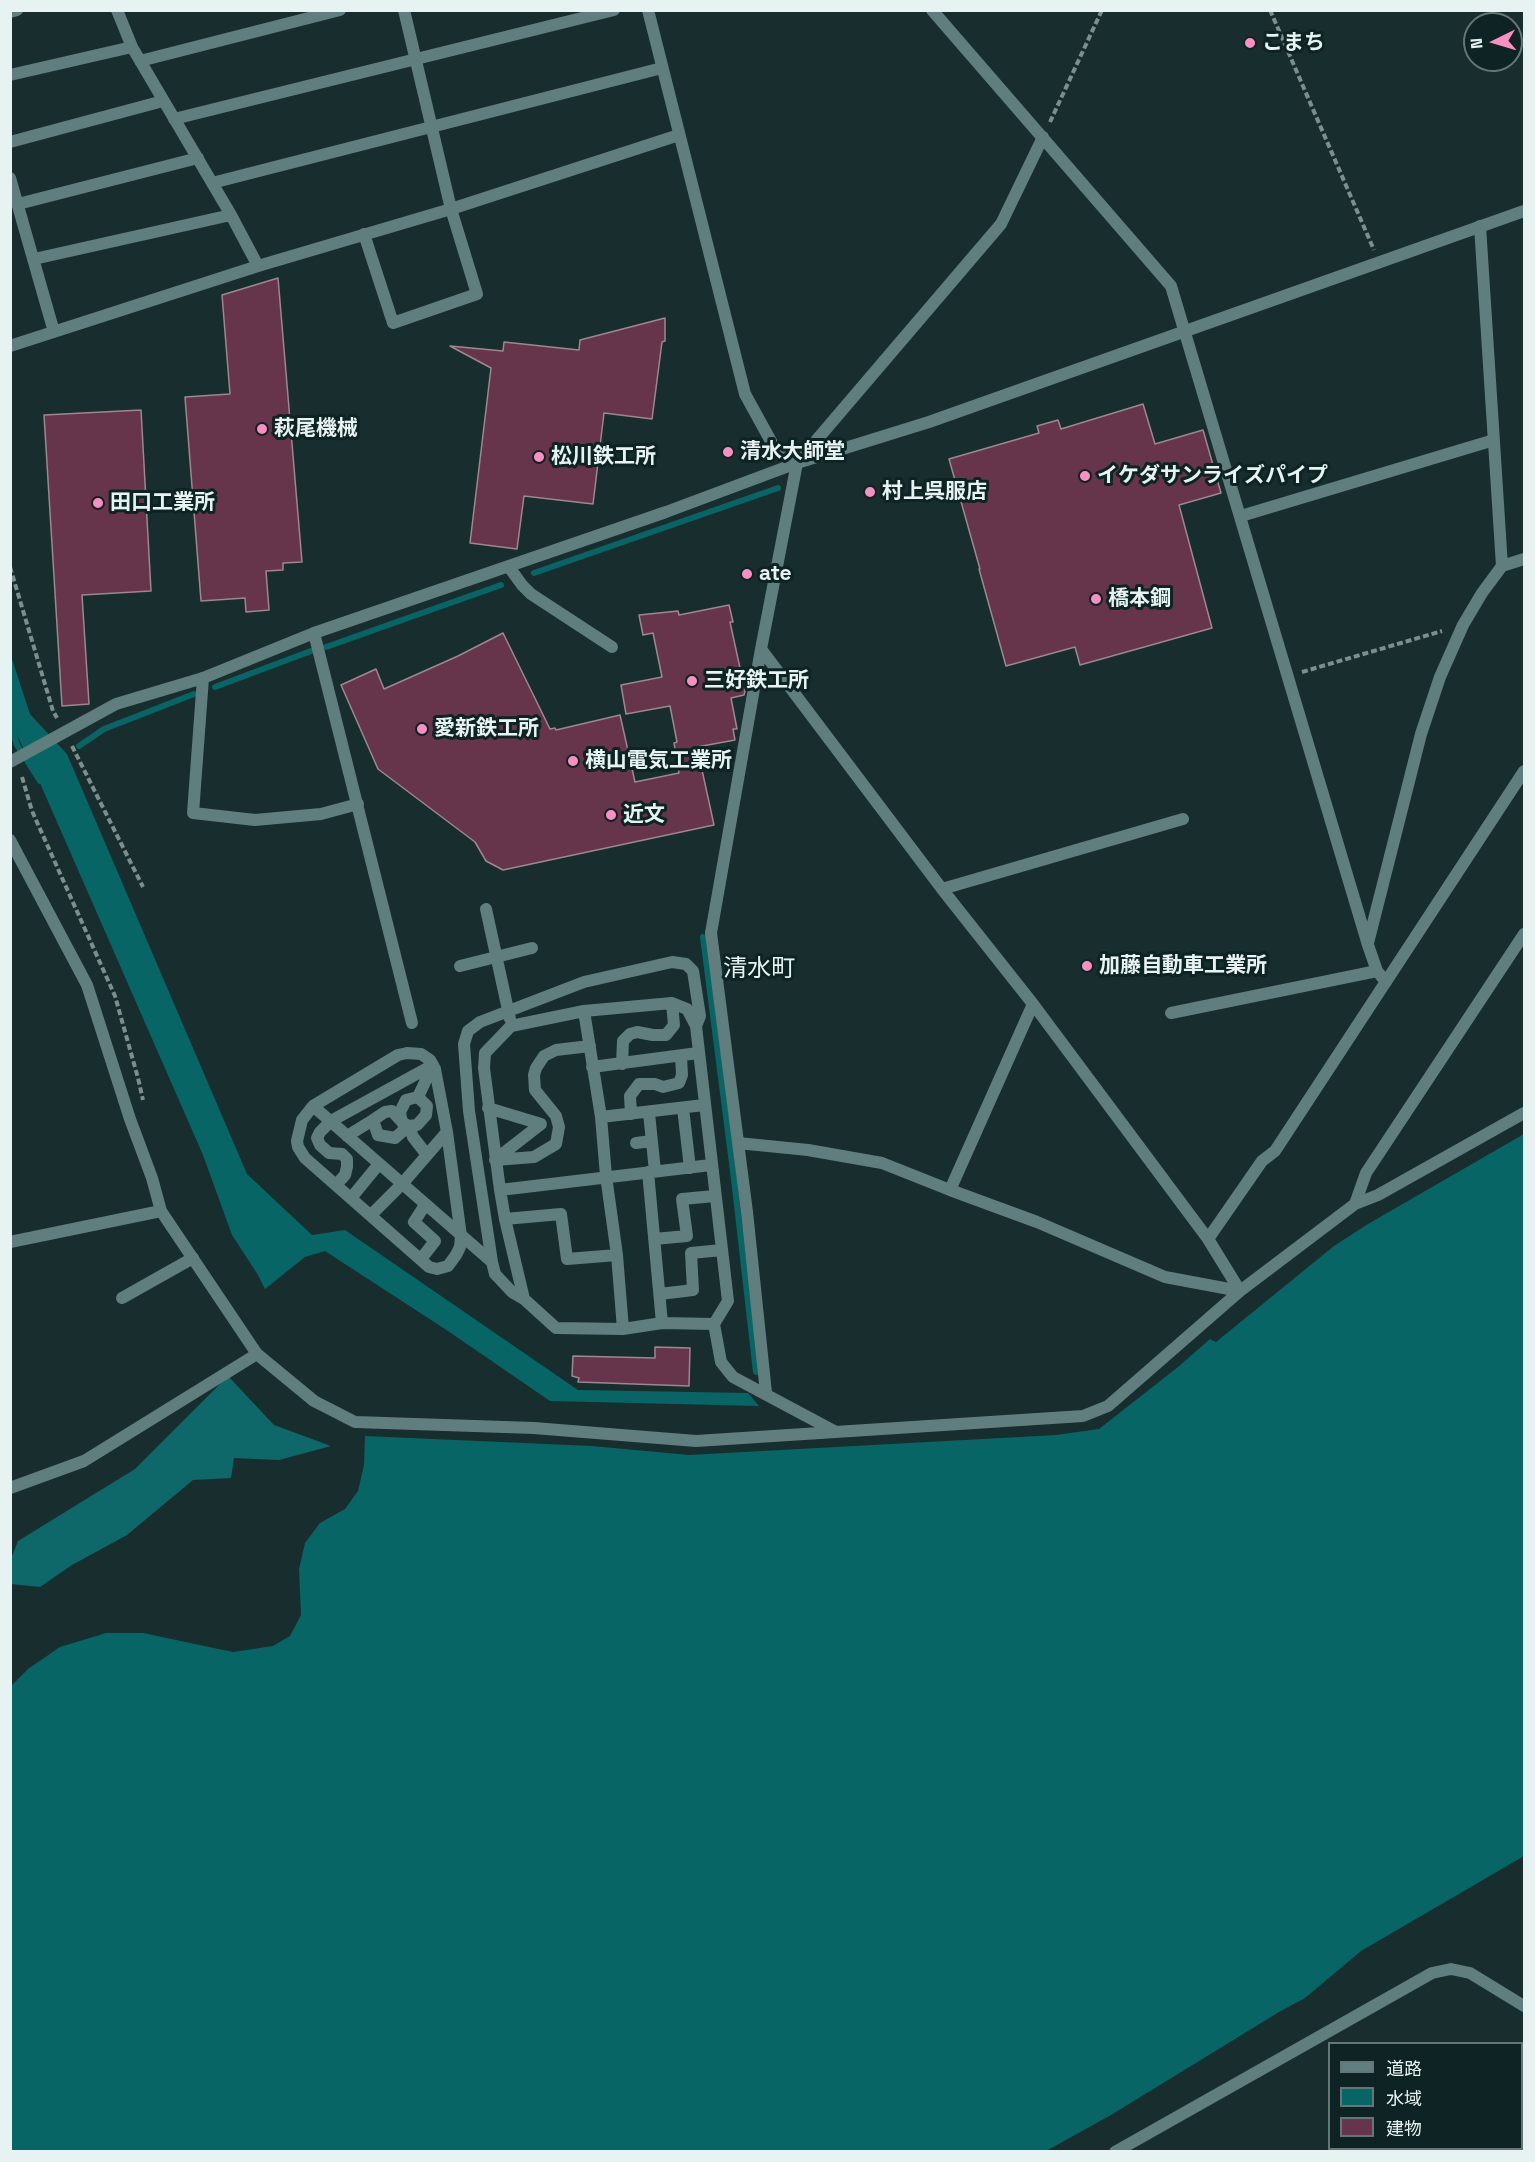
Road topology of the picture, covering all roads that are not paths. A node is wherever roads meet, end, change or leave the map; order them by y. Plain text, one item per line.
1 (17, 10) edge
2 (117, 10) edge
3 (340, 10) edge
4 (404, 10) edge
5 (614, 10) edge
6 (648, 10) edge
7 (932, 10) edge
8 (10, 12) edge
9 (132, 47) junction
10 (417, 60) junction
11 (140, 61) junction
12 (662, 68) junction
13 (10, 75) edge
14 (163, 101) junction
15 (174, 119) junction
16 (433, 126) junction
17 (679, 135) junction
18 (1043, 137) junction
19 (10, 142) edge
20 (198, 158) junction
21 (10, 178) edge
22 (212, 183) junction
23 (18, 204) junction
24 (452, 208) junction
25 (1524, 211) edge
26 (231, 215) junction
27 (1480, 226) junction
28 (364, 234) junction
29 (34, 260) junction
30 (258, 266) junction
31 (54, 332) junction
32 (1184, 332) junction
33 (10, 346) edge
34 (1494, 440) junction
35 (797, 463) junction
36 (1241, 516) junction
37 (1524, 559) edge
38 (1502, 566) junction
39 (509, 567) junction
40 (314, 633) junction
41 (612, 646) dead end
42 (761, 649) junction
43 (203, 678) junction
44 (10, 762) edge
45 (1524, 771) edge
46 (358, 804) junction
47 (1183, 819) dead end
48 (10, 840) edge
49 (942, 889) junction
50 (486, 909) dead end
51 (1524, 934) edge
52 (1368, 945) junction
53 (532, 948) dead end
54 (496, 957) junction
55 (460, 966) dead end
56 (1377, 971) junction
57 (1386, 982) junction
58 (672, 1004) junction
59 (1033, 1004) junction
60 (508, 1011) junction
61 (584, 1011) junction
62 (1171, 1013) dead end
63 (412, 1023) dead end
64 (511, 1026) junction
65 (696, 1026) junction
66 (590, 1046) junction
67 (698, 1053) junction
68 (681, 1056) junction
69 (621, 1064) junction
70 (432, 1065) junction
71 (592, 1067) junction
72 (418, 1098) junction
73 (704, 1105) junction
74 (313, 1106) junction
75 (488, 1108) junction
76 (683, 1108) junction
77 (649, 1113) junction
78 (1524, 1113) edge
79 (632, 1114) junction
80 (601, 1117) junction
81 (373, 1120) junction
82 (331, 1121) junction
83 (406, 1124) junction
84 (447, 1132) junction
85 (347, 1136) junction
86 (652, 1142) junction
87 (636, 1143) dead end
88 (738, 1143) junction
89 (427, 1155) junction
90 (495, 1160) junction
91 (379, 1164) junction
92 (711, 1165) junction
93 (690, 1168) junction
94 (651, 1172) junction
95 (606, 1176) junction
96 (402, 1184) junction
97 (336, 1185) junction
98 (500, 1190) junction
99 (950, 1190) junction
100 (715, 1196) junction
101 (351, 1198) junction
102 (1354, 1204) junction
103 (425, 1205) junction
104 (161, 1211) junction
105 (371, 1215) junction
106 (505, 1219) junction
107 (461, 1236) junction
108 (654, 1239) junction
109 (1208, 1239) junction
110 (10, 1242) edge
111 (722, 1250) junction
112 (617, 1256) junction
113 (194, 1258) junction
114 (421, 1259) junction
115 (492, 1262) junction
116 (1240, 1291) junction
117 (660, 1294) junction
118 (122, 1298) dead end
119 (525, 1299) junction
120 (662, 1323) junction
121 (714, 1324) junction
122 (623, 1329) junction
123 (257, 1354) junction
124 (766, 1393) junction
125 (837, 1432) junction
126 (10, 1488) edge
127 (1524, 2006) edge
128 (1115, 2151) edge

1 - 8 street
2 - 9 street
3 - 11 street
4 - 10 street
5 - 10 street
6 - 12 street
7 - 18 street
9 - 11 street
9 - 13 street
10 - 15 street
10 - 16 street
11 - 14 street
12 - 16 street
12 - 17 street
14 - 15 street
14 - 19 street
15 - 20 street
16 - 22 street
16 - 24 street
17 - 24 street
17 - 35 street
18 - 32 street
18 - 35 street
20 - 22 street
20 - 23 street
21 - 23 street
22 - 26 street
23 - 29 street
24 - 28 street
24 - 28 street
25 - 27 street
26 - 29 street
26 - 30 street
27 - 32 street
27 - 34 street
28 - 30 street
29 - 31 street
30 - 31 street
31 - 33 street
32 - 35 street
32 - 36 street
34 - 36 street
34 - 38 street
35 - 39 street
35 - 42 street
36 - 52 street
37 - 38 street
38 - 52 street
39 - 40 street
39 - 41 street
40 - 43 street
40 - 46 street
42 - 49 street
42 - 88 street
43 - 44 street
43 - 46 street
45 - 57 street
46 - 63 street
47 - 49 street
48 - 104 street
49 - 59 street
50 - 54 street
51 - 102 street
52 - 56 street
53 - 54 street
54 - 55 street
54 - 60 street
56 - 57 street
56 - 62 street
57 - 109 street
58 - 61 street
58 - 65 street
58 - 69 street
59 - 99 street
59 - 109 street
60 - 64 street
60 - 65 street
60 - 115 street
61 - 64 street
61 - 66 street
64 - 75 street
65 - 67 street
66 - 71 street
66 - 90 street
67 - 68 street
67 - 73 street
68 - 69 street
68 - 79 street
69 - 71 street
70 - 72 street
70 - 74 street
70 - 82 street
70 - 84 street
71 - 80 street
72 - 83 street
72 - 83 street
73 - 76 street
73 - 92 street
74 - 82 street
74 - 97 street
75 - 90 street
75 - 90 street
76 - 77 street
76 - 93 street
77 - 79 street
77 - 86 street
78 - 102 street
79 - 80 street
80 - 95 street
81 - 83 street
81 - 83 street
81 - 85 street
82 - 85 street
82 - 97 street
83 - 89 street
84 - 89 street
84 - 107 street
85 - 91 street
86 - 87 street
86 - 94 street
88 - 99 street
88 - 124 street
89 - 96 street
90 - 98 street
91 - 96 street
91 - 101 street
92 - 93 street
92 - 100 street
93 - 94 street
94 - 95 street
94 - 108 street
95 - 98 street
95 - 112 street
96 - 103 street
96 - 105 street
97 - 101 street
98 - 106 street
99 - 116 street
100 - 108 street
100 - 111 street
101 - 105 street
102 - 116 street
103 - 107 street
103 - 114 street
104 - 110 street
104 - 113 street
105 - 114 street
106 - 112 street
106 - 119 street
107 - 114 street
107 - 115 street
108 - 117 street
109 - 116 street
111 - 117 street
111 - 121 street
112 - 122 street
113 - 118 street
113 - 123 street
115 - 119 street
116 - 125 street
117 - 120 street
119 - 122 street
120 - 121 street
120 - 122 street
121 - 124 street
123 - 125 street
123 - 126 street
124 - 125 street
127 - 128 street

